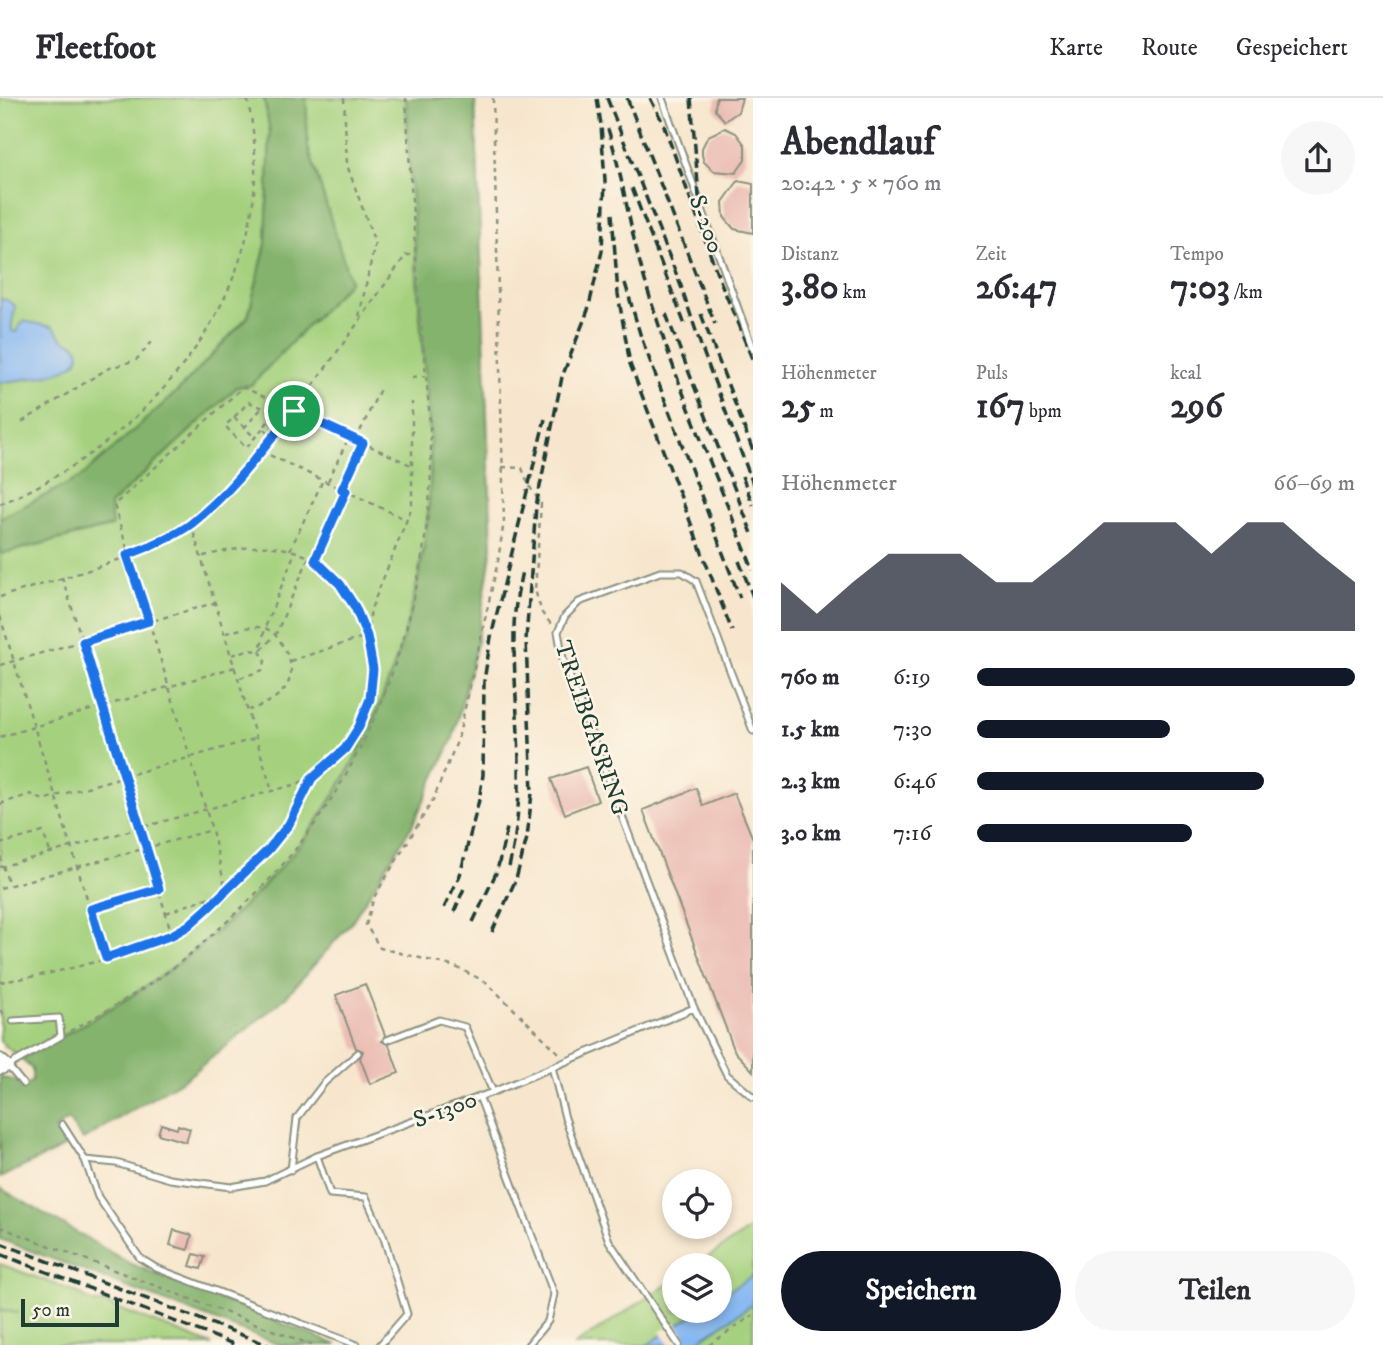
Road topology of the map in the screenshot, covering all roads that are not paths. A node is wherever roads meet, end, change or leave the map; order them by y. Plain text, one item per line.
1 (662, 98) edge
2 (753, 350) edge
3 (753, 731) edge
4 (694, 1008) junction
5 (13, 1021) dead end
6 (387, 1041) dead end
7 (358, 1053) dead end
8 (3, 1065) edge
9 (552, 1067) junction
10 (23, 1084) dead end
11 (492, 1092) junction
12 (479, 1096) junction
13 (753, 1097) edge
14 (61, 1124) dead end
15 (317, 1156) junction
16 (85, 1160) junction
17 (290, 1170) junction
18 (357, 1345) edge
19 (380, 1345) edge
20 (528, 1345) edge
21 (679, 1345) edge

1 - 2 lane, S-200
3 - 4 lane, TREIBGASRING
4 - 9 lane, S-1300
4 - 13 lane
5 - 8 lane
6 - 11 lane
7 - 17 lane
8 - 10 lane
9 - 11 lane, S-1300
9 - 21 lane
11 - 12 lane, S-1300
12 - 15 lane, S-1300
12 - 20 lane
14 - 16 lane
15 - 17 lane, S-1300
15 - 19 lane
16 - 17 lane, S-1300
16 - 18 lane

